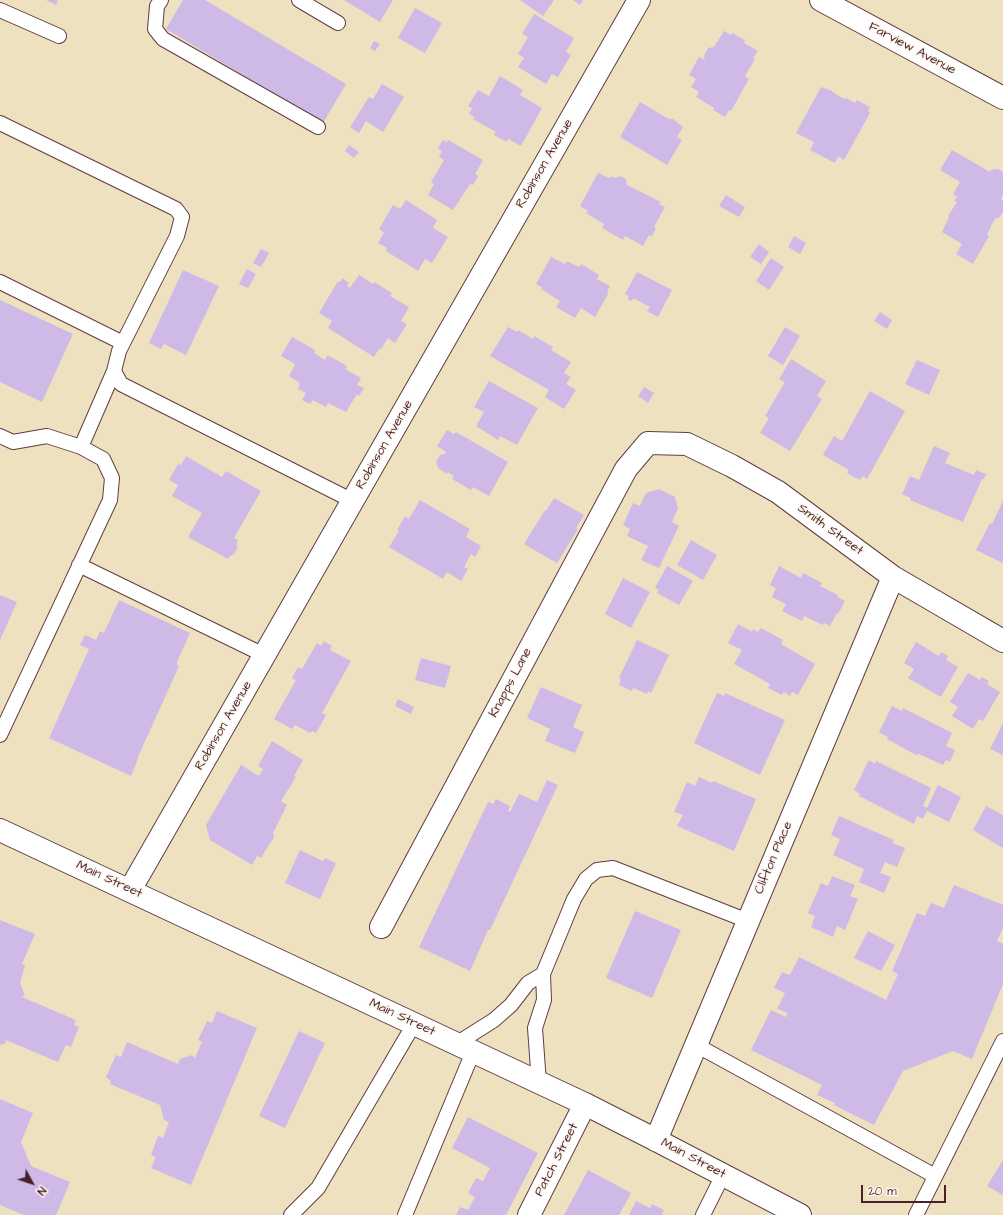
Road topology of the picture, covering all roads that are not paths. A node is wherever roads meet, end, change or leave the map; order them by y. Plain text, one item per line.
1 (161, 0) edge
2 (299, 0) edge
3 (639, 0) edge
4 (821, 0) edge
5 (0, 10) edge
6 (338, 23) dead end
7 (59, 36) dead end
8 (1003, 98) edge
9 (0, 123) edge
10 (318, 127) dead end
11 (0, 282) edge
12 (123, 343) junction
13 (114, 371) junction
14 (0, 436) edge
15 (648, 443) joint
16 (81, 447) junction
17 (353, 501) junction
18 (79, 565) junction
19 (893, 577) junction
20 (1003, 641) edge
21 (264, 655) junction
22 (0, 735) edge
23 (0, 830) edge
24 (130, 890) junction
25 (748, 921) junction
26 (381, 926) dead end
27 (543, 974) junction
28 (414, 1024) junction
29 (1003, 1041) edge
30 (696, 1045) junction
31 (464, 1048) junction
32 (539, 1083) junction
33 (585, 1104) junction
34 (656, 1140) junction
35 (723, 1175) junction
36 (935, 1176) junction
37 (291, 1215) edge
38 (405, 1215) edge
39 (529, 1215) edge
40 (703, 1215) edge
41 (800, 1215) edge
42 (916, 1215) edge

1 - 10 lane
2 - 6 lane
3 - 17 street, Robinson Avenue
4 - 8 street, Farview Avenue
5 - 7 lane
9 - 12 lane
11 - 12 lane
12 - 13 lane
13 - 16 lane
13 - 17 lane
14 - 16 lane
15 - 19 street, Smith Street
15 - 26 street, Knapps Lane
16 - 18 lane
17 - 21 street, Robinson Avenue
18 - 21 lane
18 - 22 lane
19 - 20 street, Smith Street
19 - 25 street, Clifton Place
21 - 24 street, Robinson Avenue
23 - 24 street, Main Street
24 - 28 street, Main Street
25 - 27 lane
25 - 30 street, Clifton Place
27 - 31 lane
27 - 32 lane
28 - 31 street, Main Street
28 - 37 lane
29 - 36 lane
30 - 34 street, Clifton Place
30 - 36 lane
31 - 32 street, Main Street
31 - 38 lane
32 - 33 street, Main Street
33 - 34 street, Main Street
33 - 39 street, Patch Street
34 - 35 street, Main Street
35 - 40 lane
35 - 41 street, Main Street
36 - 42 lane

